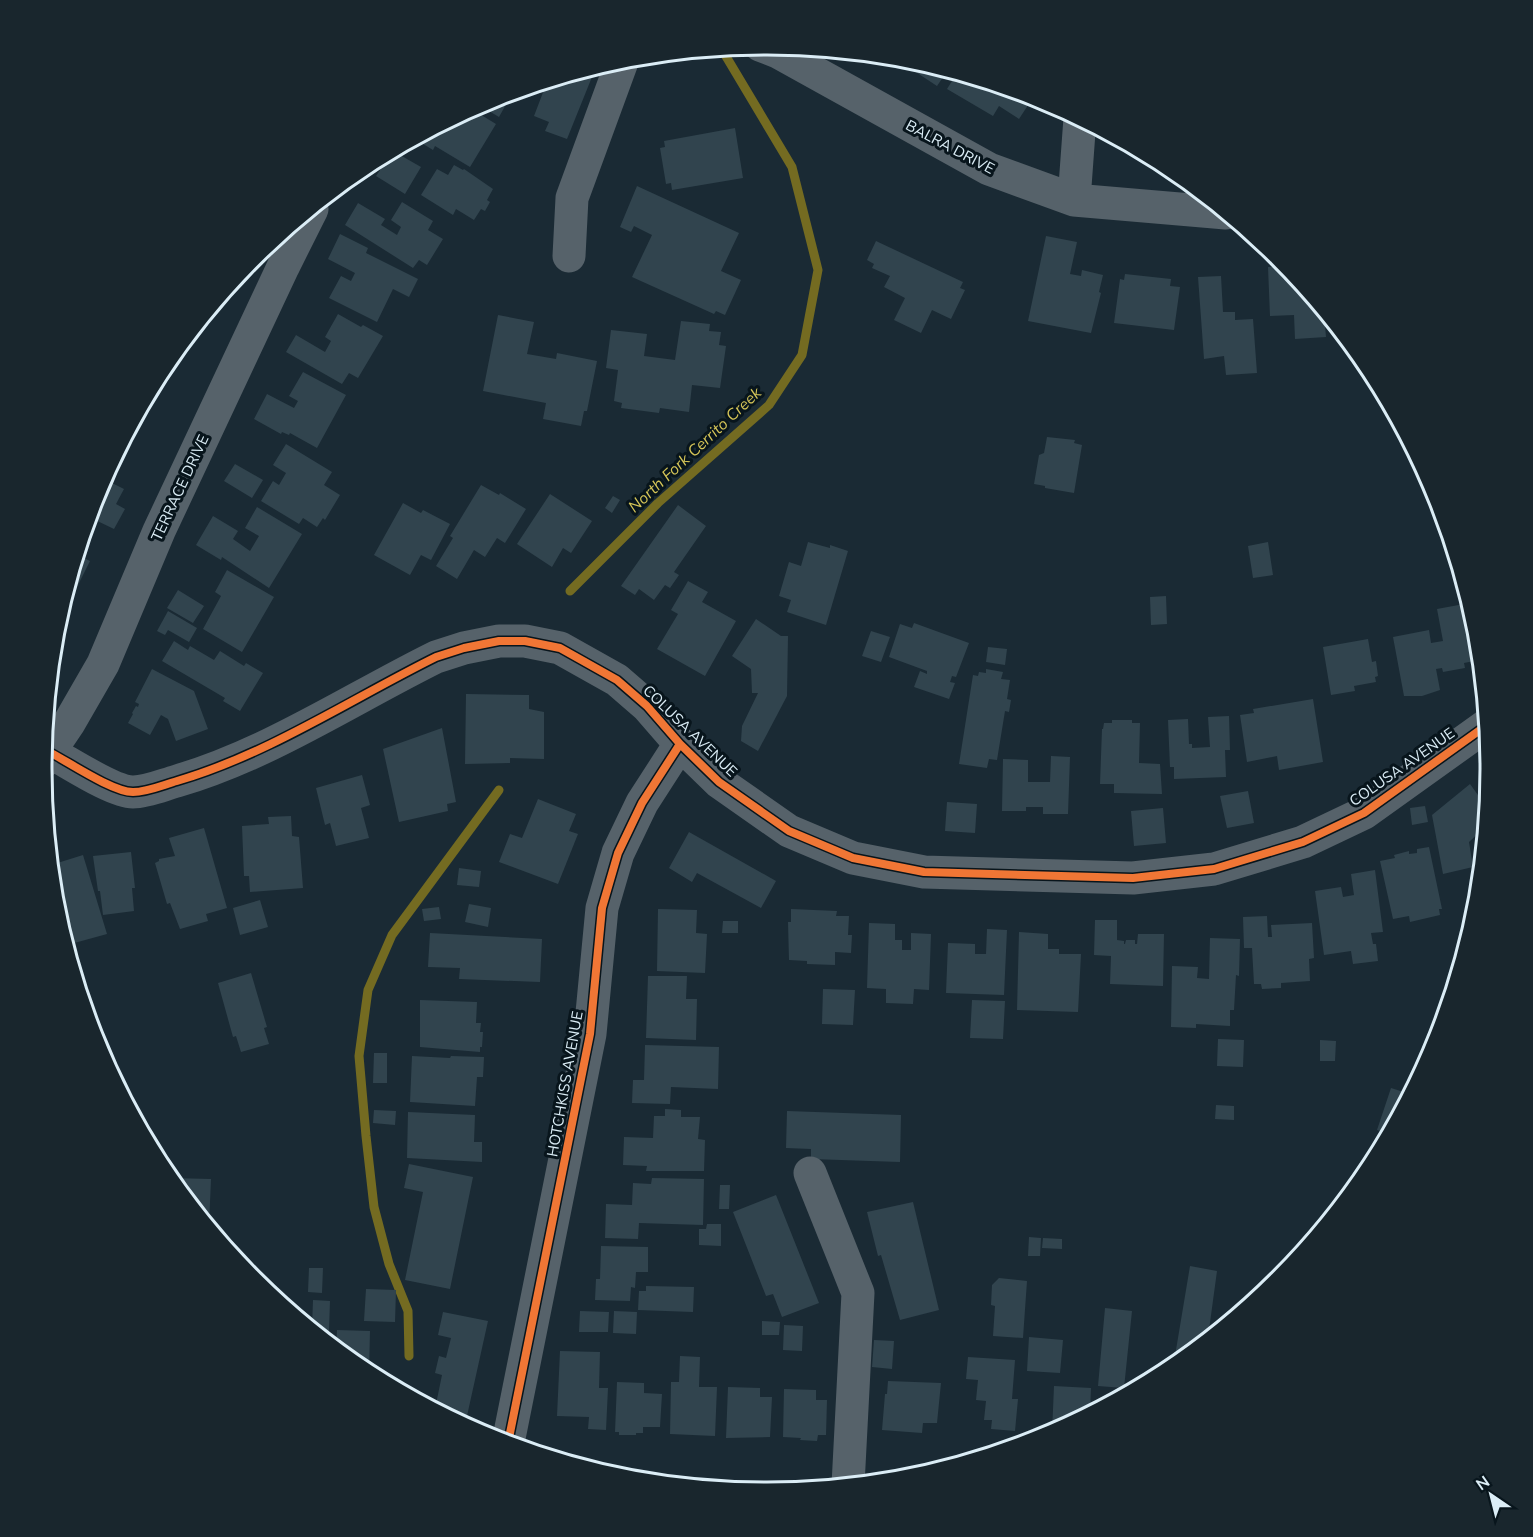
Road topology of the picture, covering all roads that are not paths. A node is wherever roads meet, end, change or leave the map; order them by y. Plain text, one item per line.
1 (784, 55) edge
2 (619, 70) edge
3 (1079, 127) edge
4 (1074, 200) junction
5 (1213, 212) edge
6 (304, 226) edge
7 (569, 256) dead end
8 (1479, 731) edge
9 (680, 744) junction
10 (53, 748) edge
11 (52, 760) edge
12 (810, 1173) dead end
13 (510, 1434) edge
14 (848, 1477) edge

1 - 4 street, BALRA DRIVE
2 - 7 street
3 - 4 street
4 - 5 street, BALRA DRIVE
6 - 10 street, TERRACE DRIVE
8 - 9 street, COLUSA AVENUE
9 - 11 street, COLUSA AVENUE
9 - 13 street, HOTCHKISS AVENUE
12 - 14 street

